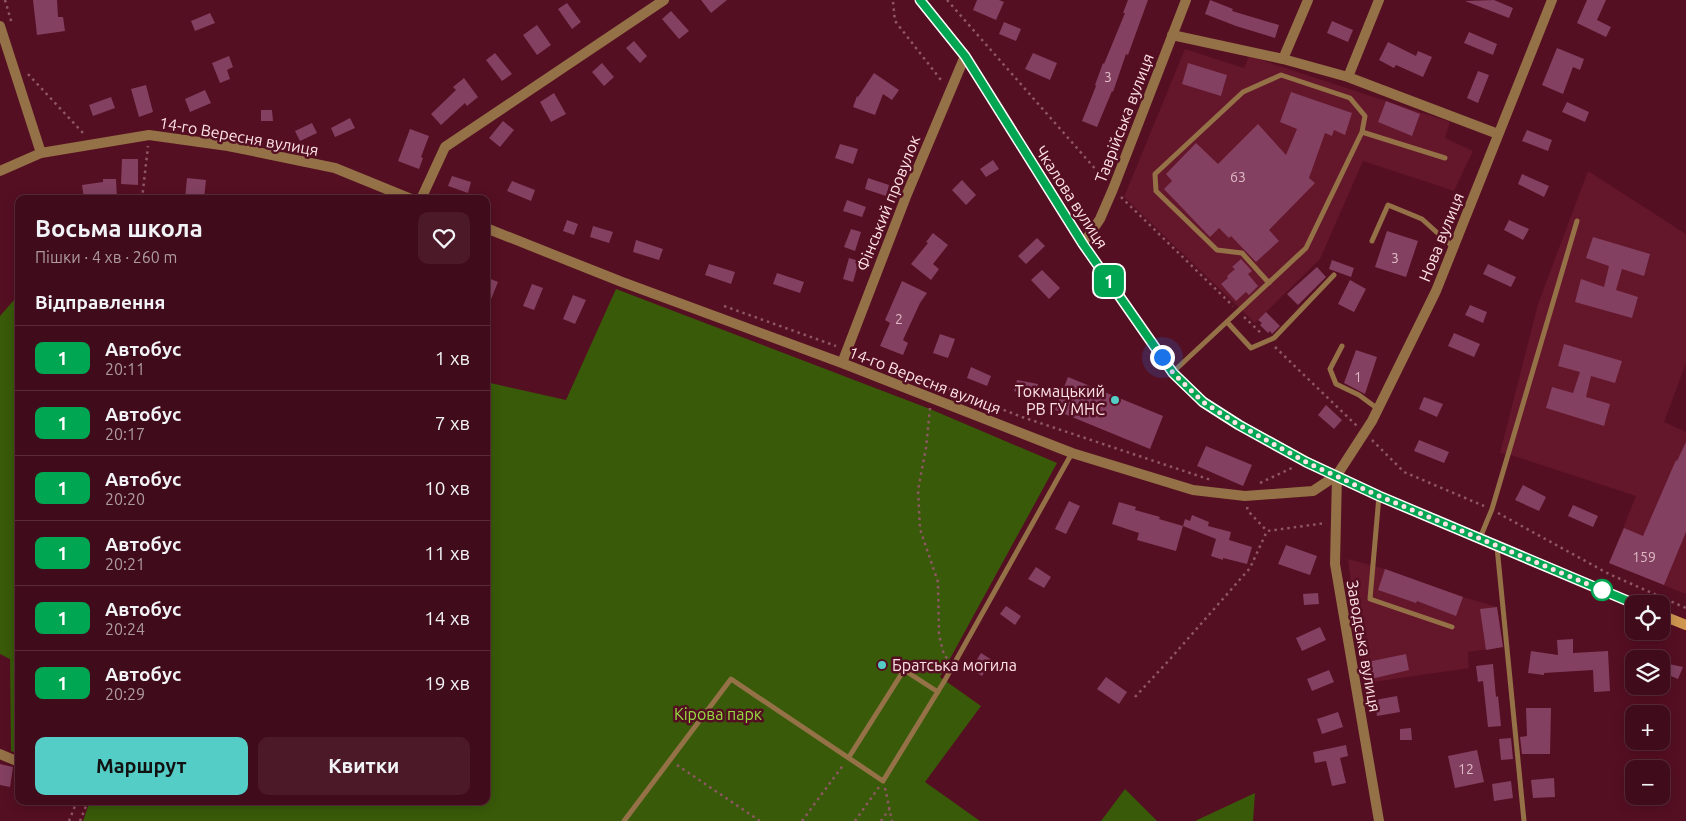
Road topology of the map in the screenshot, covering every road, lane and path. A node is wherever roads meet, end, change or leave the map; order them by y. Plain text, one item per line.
1 (5, 0) edge
2 (664, 0) edge
3 (920, 0) edge
4 (948, 0) edge
5 (1186, 0) edge
6 (1308, 0) edge
7 (1379, 0) edge
8 (1552, 0) edge
9 (893, 2) dead end
10 (0, 26) edge
11 (14, 28) dead end
12 (1172, 35) junction
13 (2, 38) edge
14 (965, 56) junction
15 (1283, 59) junction
16 (25, 65) dead end
17 (1348, 76) junction
18 (938, 89) dead end
19 (1362, 132) junction
20 (1498, 134) junction
21 (149, 135) junction
22 (93, 144) junction
23 (41, 153) junction
24 (1445, 158) dead end
25 (0, 171) edge
26 (1113, 190) junction
27 (142, 195) edge
28 (401, 195) edge
29 (423, 195) edge
30 (1577, 221) dead end
31 (490, 230) edge
32 (1372, 241) dead end
33 (1083, 244) junction
34 (1453, 247) junction
35 (1334, 275) dead end
36 (1269, 283) junction
37 (718, 304) dead end
38 (1238, 312) junction
39 (1227, 322) junction
40 (1268, 340) junction
41 (1342, 346) dead end
42 (847, 350) junction
43 (842, 363) junction
44 (1173, 373) junction
45 (930, 382) junction
46 (929, 397) junction
47 (1378, 409) junction
48 (1364, 432) junction
49 (1072, 453) junction
50 (1306, 462) junction
51 (1337, 476) junction
52 (1216, 481) dead end
53 (1252, 486) dead end
54 (1244, 496) junction
55 (1379, 496) junction
56 (1335, 522) junction
57 (1267, 531) junction
58 (1480, 538) junction
59 (1497, 546) junction
60 (1609, 574) dead end
61 (1625, 600) edge
62 (1686, 608) edge
63 (1670, 619) edge
64 (1686, 625) edge
65 (1452, 628) dead end
66 (952, 667) junction
67 (938, 692) junction
68 (1135, 697) dead end
69 (0, 754) edge
70 (849, 757) junction
71 (15, 760) edge
72 (670, 760) junction
73 (883, 781) junction
74 (76, 805) edge
75 (86, 805) edge
76 (890, 808) junction
77 (70, 821) edge
78 (80, 821) edge
79 (624, 821) edge
80 (760, 821) edge
81 (802, 821) edge
82 (855, 821) edge
83 (881, 821) edge
84 (892, 821) edge
85 (1379, 821) edge
86 (1524, 821) edge

1 - 11 path
2 - 29 street
3 - 14 main road, Чкалова вулиця
4 - 26 path
5 - 12 street, Таврійська вулиця
6 - 15 street
7 - 17 street
8 - 20 street, Нова вулиця
9 - 18 path
10 - 13 street
12 - 15 street
12 - 26 street, Таврійська вулиця
13 - 23 street
14 - 33 main road, Чкалова вулиця
14 - 42 street, Фінський провулок
15 - 17 street
16 - 22 path
17 - 20 street
19 - 24 lane
19 - 36 lane
19 - 36 lane
20 - 34 street, Нова вулиця
21 - 22 street, 14-го Вересня вулиця
21 - 27 path
21 - 28 street, 14-го Вересня вулиця
22 - 23 street, 14-го Вересня вулиця
23 - 25 street, 14-го Вересня вулиця
26 - 33 street, Таврійська вулиця
26 - 38 path
30 - 58 lane
31 - 43 street, 14-го Вересня вулиця
32 - 34 lane
33 - 44 main road, Чкалова вулиця
34 - 47 street, Нова вулиця
35 - 40 lane
36 - 38 lane
37 - 42 path
38 - 39 lane
38 - 40 path
39 - 40 lane
39 - 44 lane
40 - 48 path
41 - 47 lane
42 - 43 street, Фінський провулок
42 - 45 path
43 - 46 street, 14-го Вересня вулиця
44 - 50 main road, Чкалова вулиця
45 - 46 path
45 - 52 path
46 - 49 street, 14-го Вересня вулиця
46 - 66 path
47 - 48 street, Нова вулиця
48 - 51 street, Нова вулиця
49 - 54 street, 14-го Вересня вулиця
49 - 66 lane
50 - 51 main road, Чкалова вулиця
50 - 53 path
51 - 54 street, 14-го Вересня вулиця
51 - 55 main road
51 - 56 street, Заводська вулиця
54 - 57 path
55 - 58 main road
55 - 65 lane
56 - 57 path
56 - 85 street, Заводська вулиця
57 - 68 path
58 - 59 main road
59 - 61 main road
59 - 86 lane
60 - 62 path
63 - 64 main road
66 - 67 lane
67 - 70 lane
67 - 73 lane
69 - 71 street
70 - 72 lane
70 - 73 lane
70 - 81 path
72 - 79 lane
72 - 80 path
73 - 76 path
73 - 82 path
74 - 77 path
75 - 78 path
76 - 83 path
76 - 84 path

